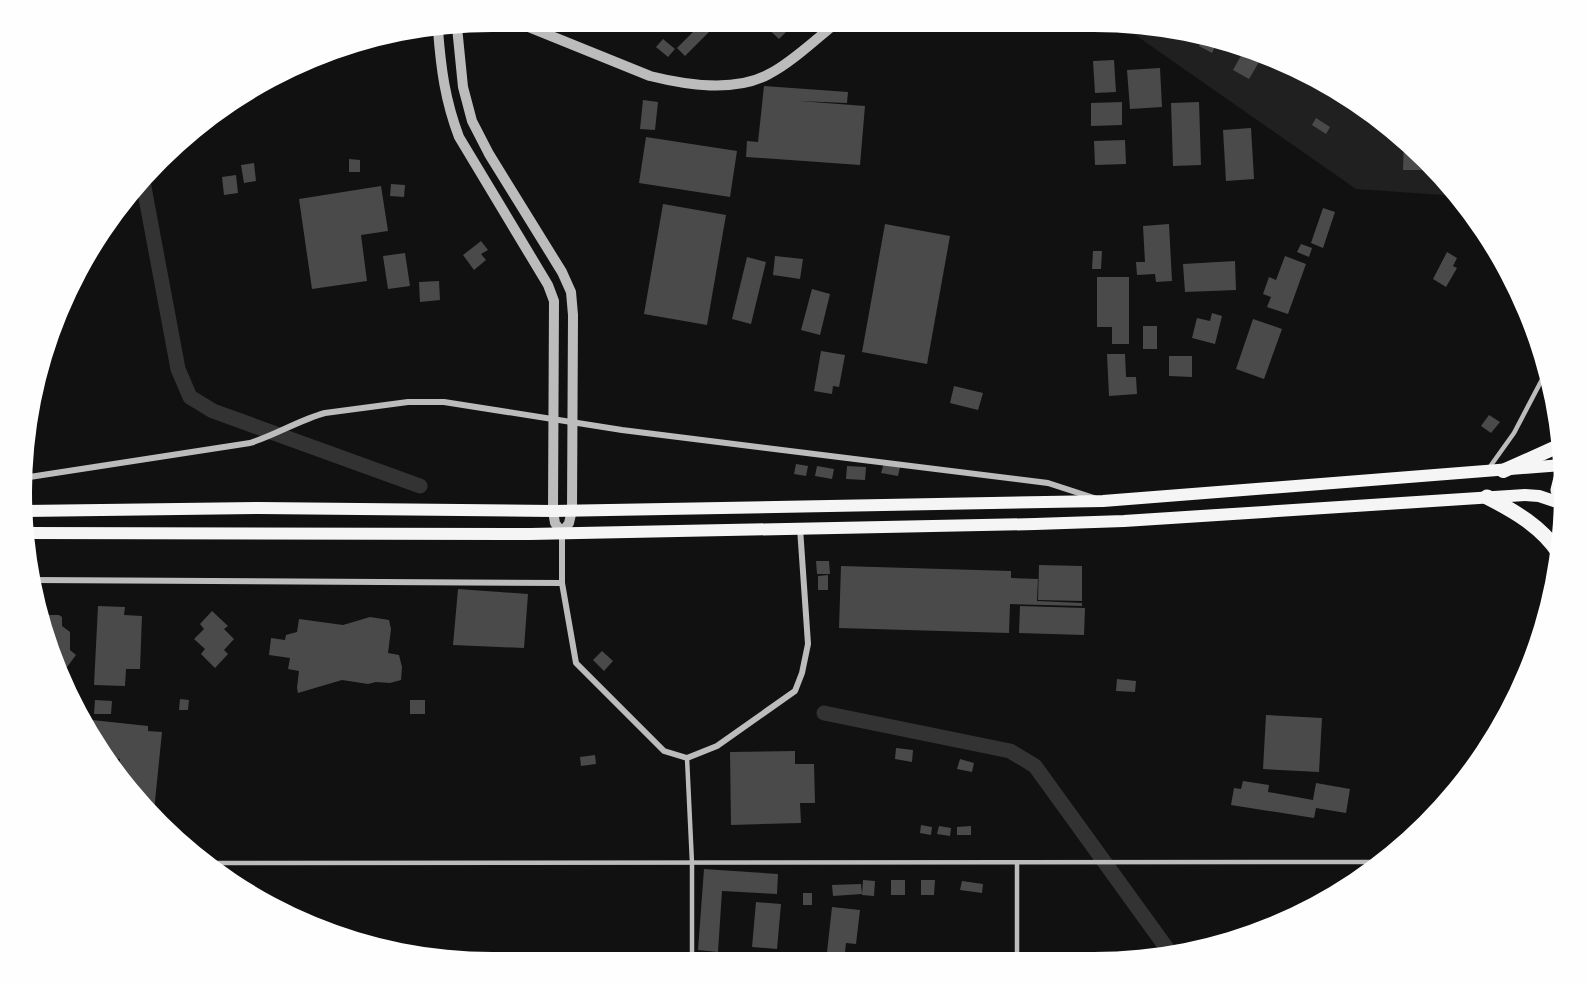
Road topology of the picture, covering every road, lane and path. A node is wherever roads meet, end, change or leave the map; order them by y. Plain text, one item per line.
1 (458, 32) edge
2 (546, 32) edge
3 (824, 32) edge
4 (438, 34) edge
5 (1541, 382) edge
6 (554, 419) junction
7 (572, 422) junction
8 (1553, 449) edge
9 (1554, 466) edge
10 (1503, 471) junction
11 (1485, 472) junction
12 (32, 477) edge
13 (1486, 497) junction
14 (1554, 500) edge
15 (1103, 501) junction
16 (572, 510) junction
17 (554, 511) junction
18 (32, 512) edge
19 (800, 528) junction
20 (33, 533) edge
21 (562, 533) junction
22 (1552, 544) edge
23 (40, 580) edge
24 (562, 583) junction
25 (687, 758) junction
26 (1367, 862) edge
27 (220, 863) edge
28 (692, 863) junction
29 (1017, 863) junction
30 (692, 952) edge
31 (1017, 952) edge

1 - 7 street
2 - 3 street
4 - 6 street
5 - 11 lane
6 - 7 street
6 - 12 street
6 - 17 street
7 - 15 street
7 - 16 street
8 - 10 main road
9 - 10 main road
10 - 11 main road
11 - 15 main road
13 - 14 main road
13 - 19 main road
13 - 22 highway
15 - 16 main road
16 - 17 main road
16 - 21 street
17 - 18 main road
17 - 21 street
19 - 21 main road
19 - 25 street
20 - 21 main road
21 - 24 street
23 - 24 street
24 - 25 street
25 - 28 lane
26 - 29 lane
27 - 28 lane
28 - 29 lane
28 - 30 lane
29 - 31 lane

